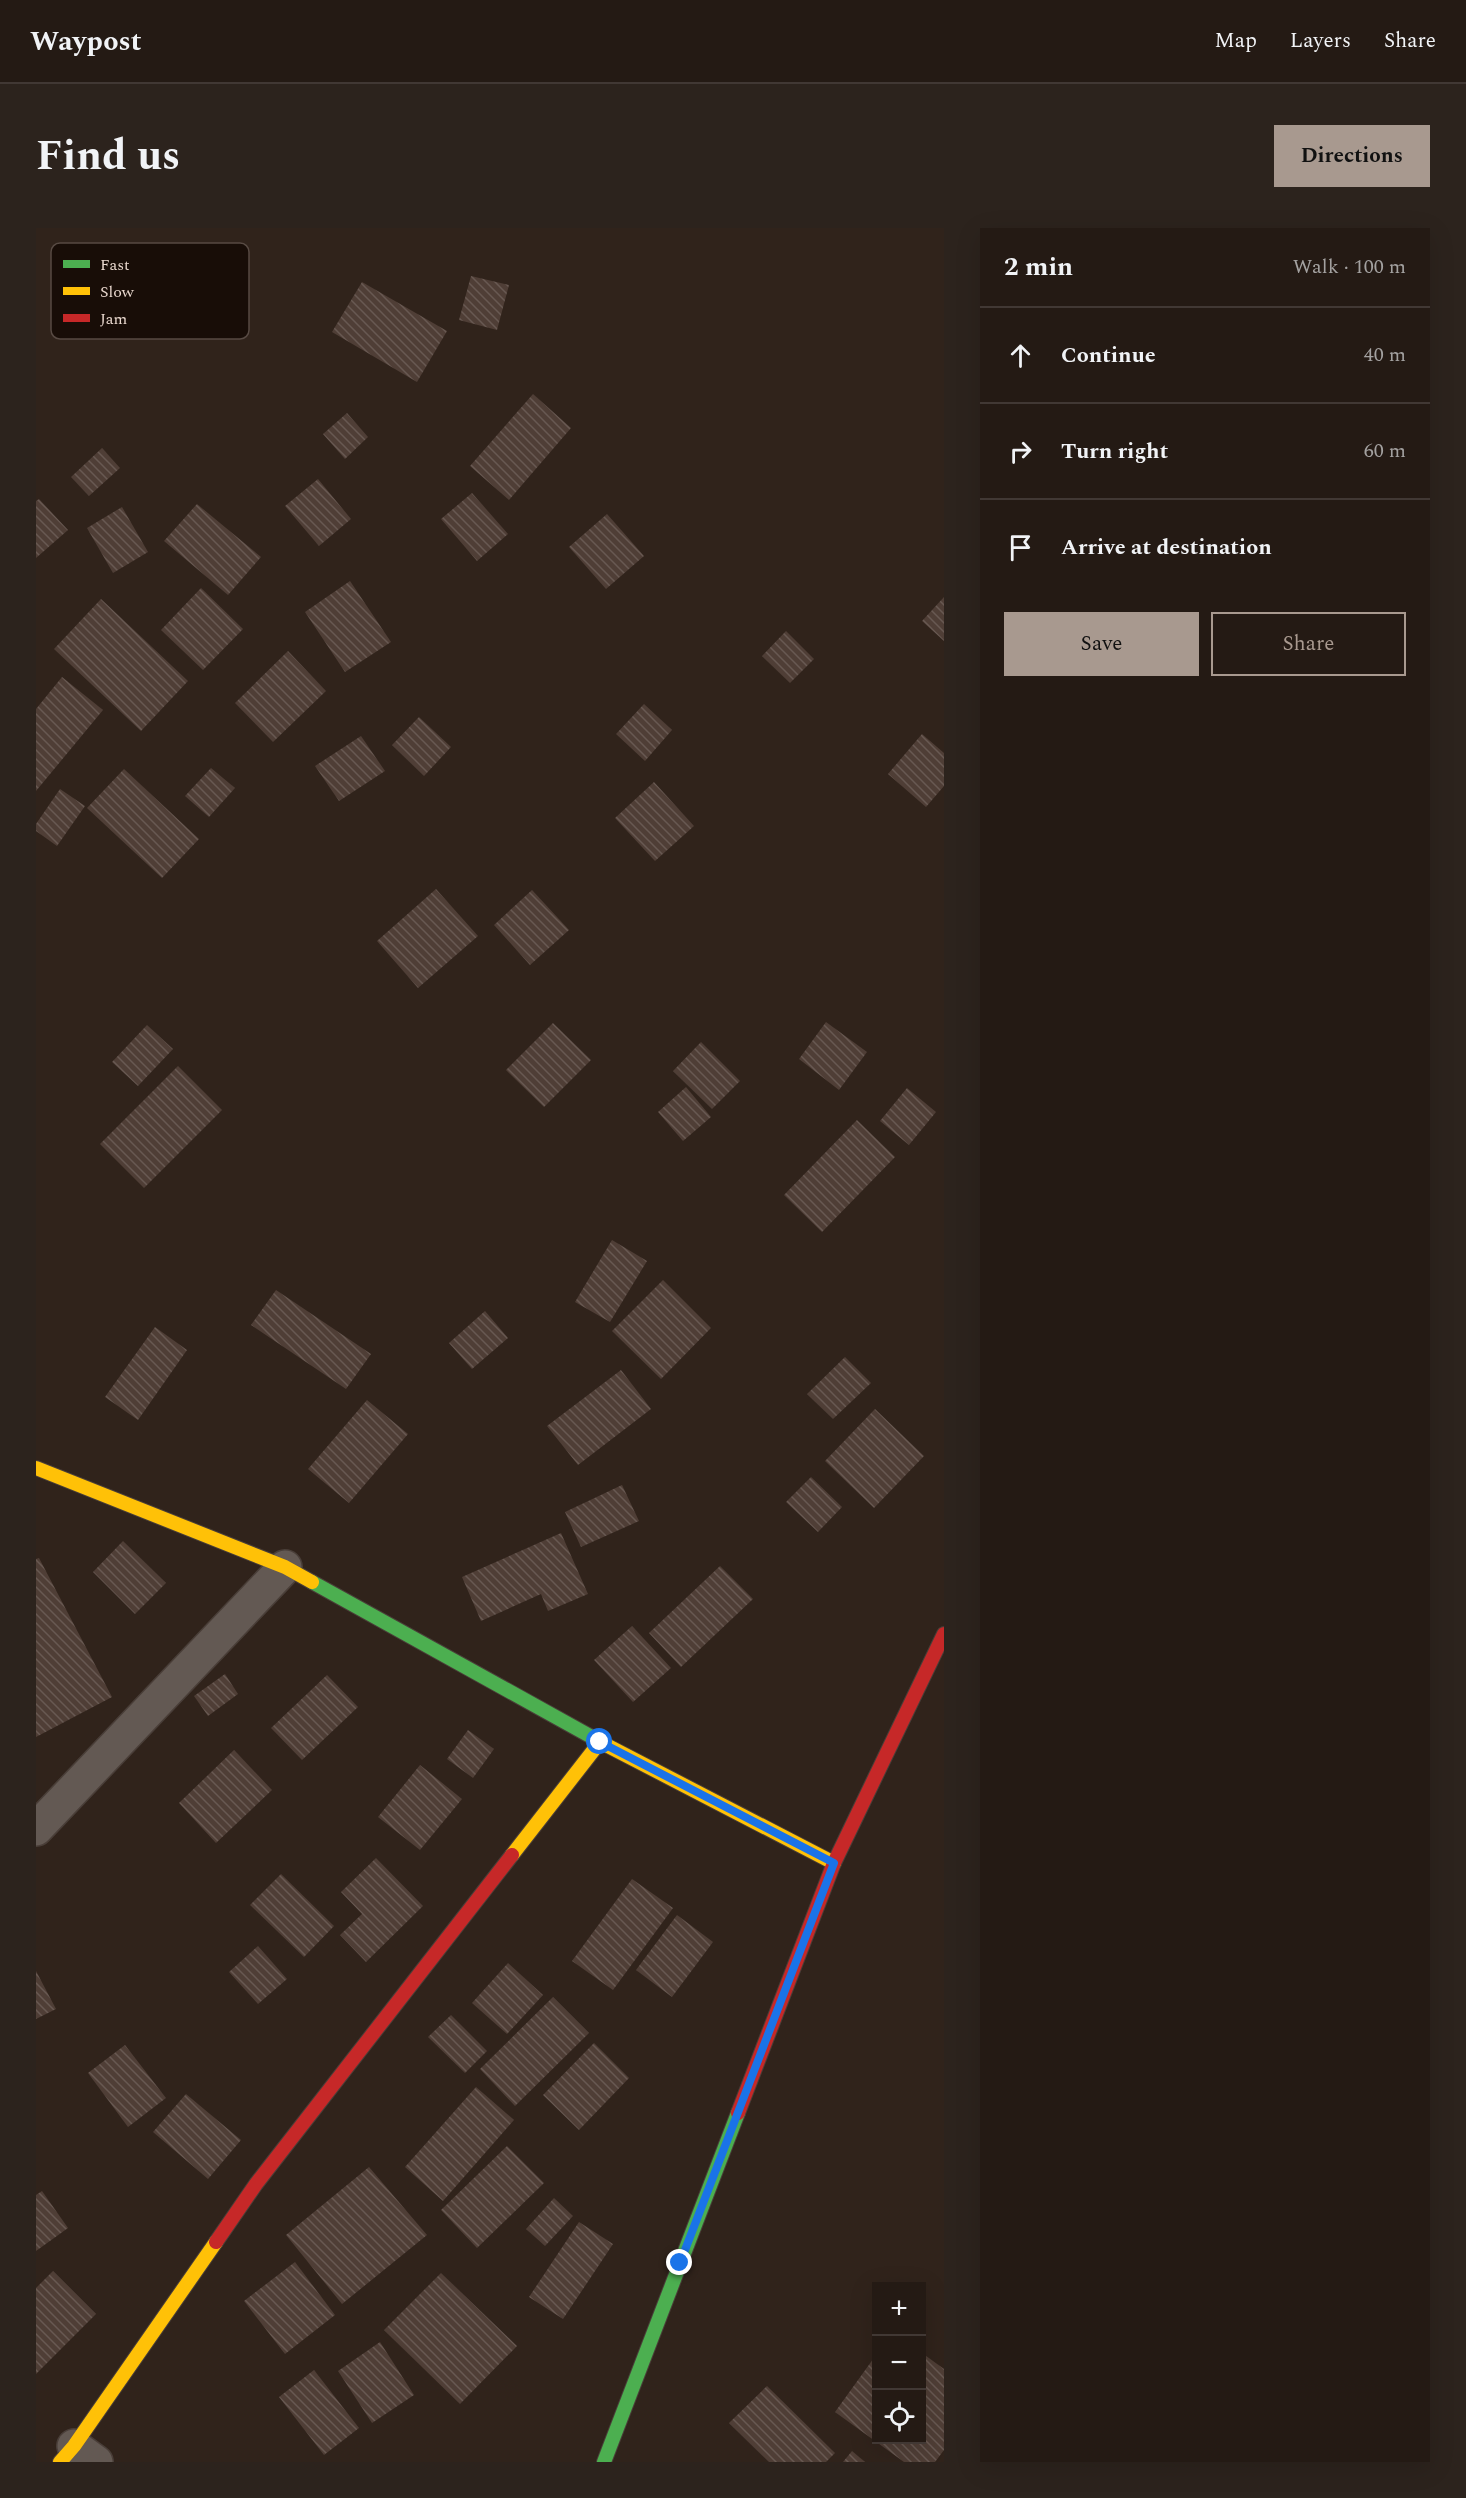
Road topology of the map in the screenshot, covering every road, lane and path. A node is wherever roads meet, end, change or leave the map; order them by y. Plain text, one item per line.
1 (36, 1468) edge
2 (285, 1567) junction
3 (944, 1634) edge
4 (600, 1742) junction
5 (36, 1829) edge
6 (834, 1863) junction
7 (77, 2457) edge
8 (604, 2462) edge

1 - 2 street
2 - 4 street
2 - 5 street
3 - 6 street
4 - 6 street
4 - 7 street
6 - 8 street

